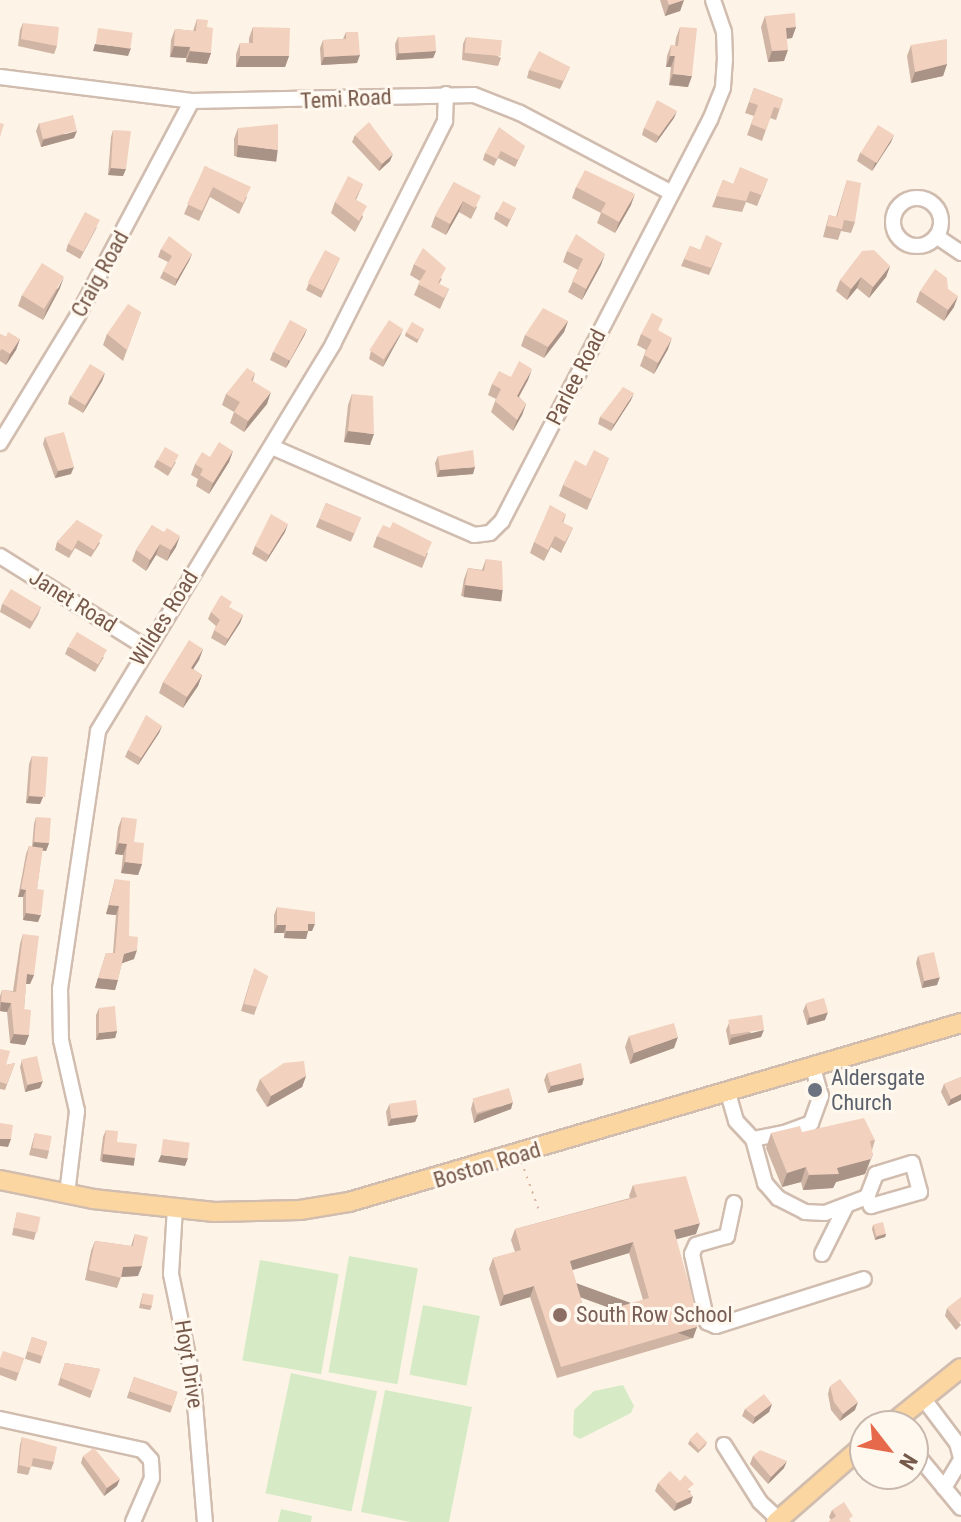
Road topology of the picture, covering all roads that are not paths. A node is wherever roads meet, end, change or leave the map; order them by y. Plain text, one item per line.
1 (713, 0) edge
2 (0, 77) edge
3 (446, 94) junction
4 (192, 101) junction
5 (670, 192) junction
6 (939, 238) dead end
7 (961, 253) edge
8 (0, 443) edge
9 (272, 447) junction
10 (0, 556) edge
11 (145, 647) junction
12 (961, 1023) edge
13 (813, 1068) junction
14 (728, 1093) junction
15 (753, 1139) junction
16 (0, 1180) edge
17 (67, 1194) junction
18 (867, 1197) dead end
19 (734, 1203) dead end
20 (846, 1206) junction
21 (175, 1208) junction
22 (822, 1254) dead end
23 (864, 1279) dead end
24 (961, 1368) edge
25 (923, 1398) junction
26 (909, 1410) edge
27 (0, 1419) edge
28 (724, 1445) dead end
29 (849, 1458) edge
30 (961, 1459) edge
31 (929, 1470) edge
32 (944, 1488) junction
33 (961, 1508) edge
34 (777, 1520) edge
35 (133, 1522) edge
36 (205, 1522) edge

1 - 5 street, Parlee Road
2 - 4 street, Temi Road
3 - 4 street, Temi Road
3 - 5 street, Temi Road
3 - 9 street, Wildes Road
4 - 8 street, Craig Road
5 - 9 street, Parlee Road
6 - 7 street
9 - 11 street, Wildes Road
10 - 11 street, Janet Road
11 - 17 street, Wildes Road
12 - 13 main road, Boston Road
13 - 14 main road, Boston Road
13 - 15 street
14 - 15 street
14 - 21 main road, Boston Road
15 - 20 street
16 - 17 main road, Boston Road
17 - 21 main road, Boston Road
18 - 20 street
19 - 23 street
20 - 22 street
21 - 36 street, Hoyt Drive
24 - 25 main road
25 - 26 main road
25 - 30 street
27 - 35 street
28 - 34 street
29 - 34 main road
30 - 32 street
31 - 32 street
32 - 33 street

